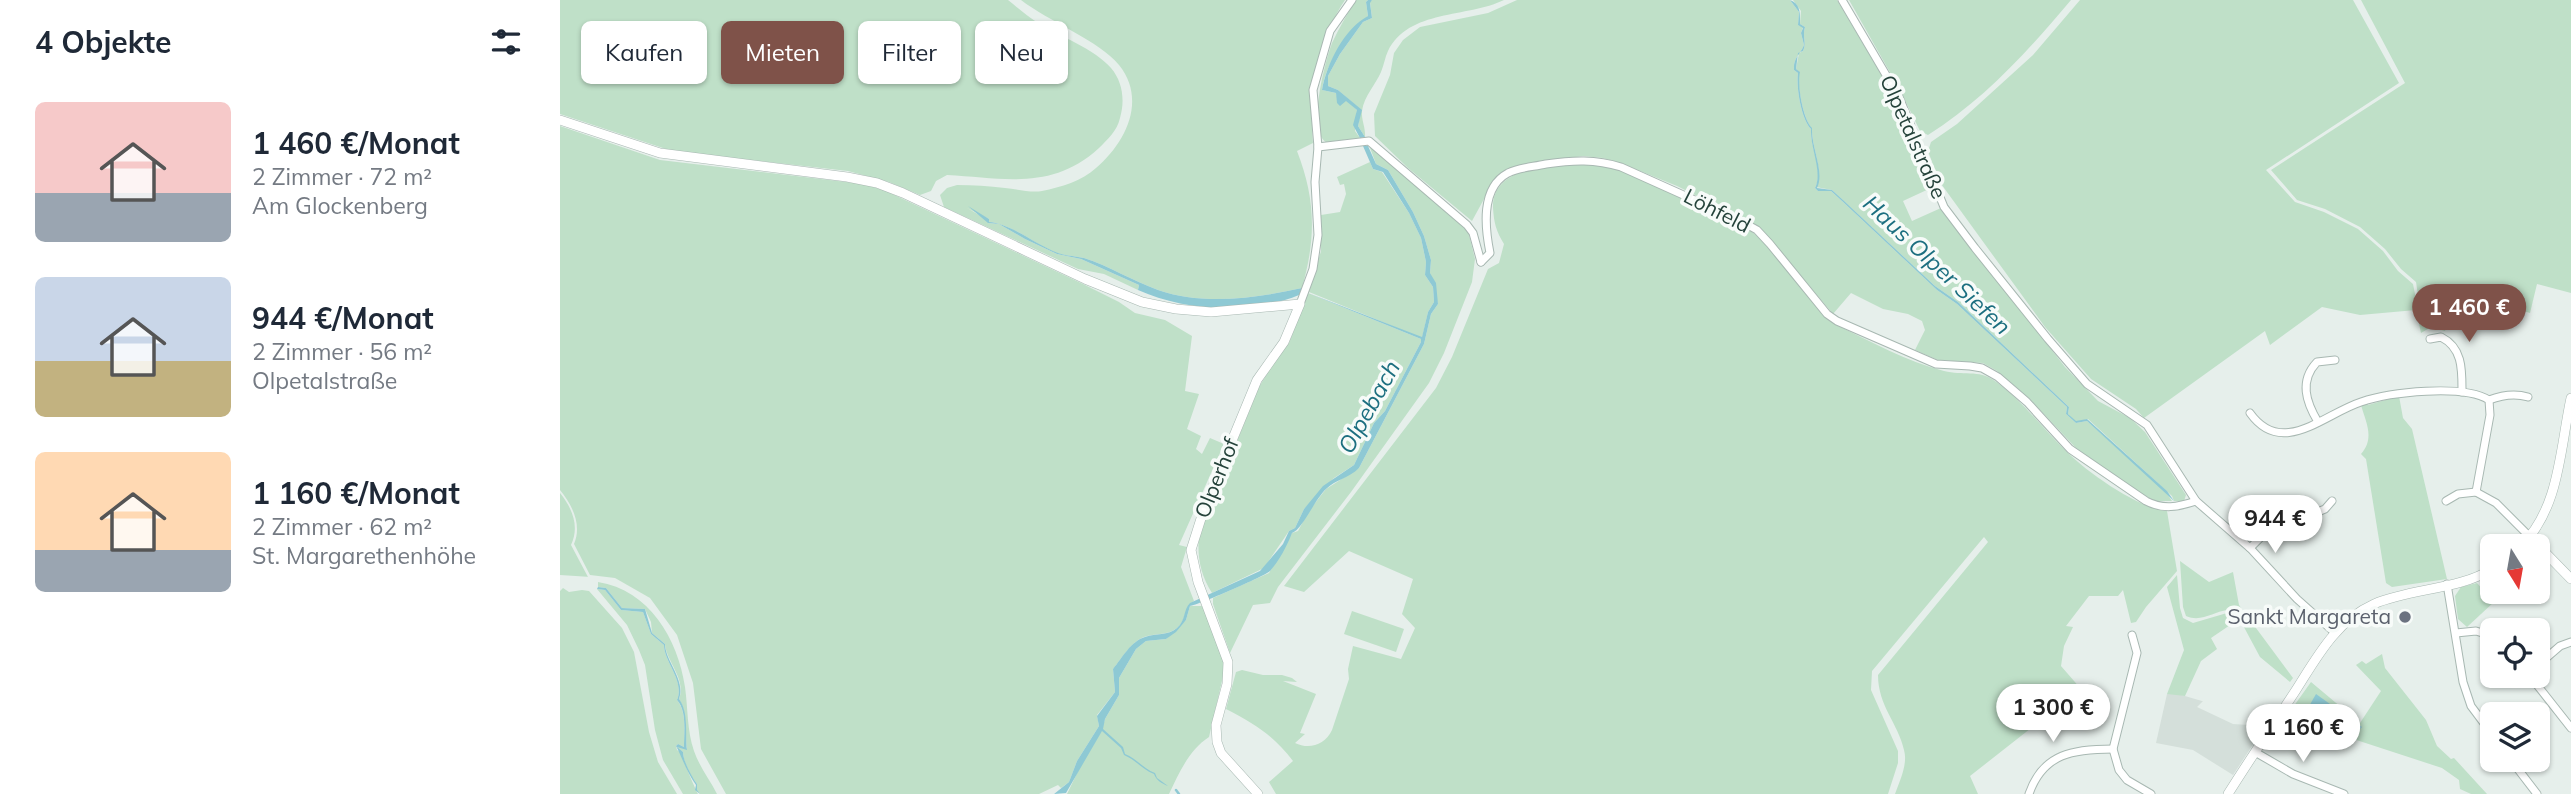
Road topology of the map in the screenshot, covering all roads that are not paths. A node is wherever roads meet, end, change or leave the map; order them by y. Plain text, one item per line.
1 (1352, 0) edge
2 (1842, 0) edge
3 (560, 120) edge
4 (1318, 147) junction
5 (1300, 304) junction
6 (2430, 339) dead end
7 (2335, 360) dead end
8 (2462, 392) junction
9 (2528, 397) dead end
10 (2571, 398) edge
11 (2489, 400) junction
12 (2250, 412) dead end
13 (2318, 422) junction
14 (2476, 492) junction
15 (2332, 500) dead end
16 (2196, 501) junction
17 (2446, 501) dead end
18 (2527, 534) edge
19 (2532, 534) edge
20 (2250, 548) junction
21 (2550, 557) edge
22 (2480, 575) edge
23 (2571, 579) edge
24 (2447, 584) junction
25 (2334, 632) junction
26 (2480, 632) edge
27 (2456, 633) junction
28 (2132, 635) dead end
29 (2571, 642) edge
30 (2550, 655) edge
31 (2540, 688) edge
32 (2480, 717) edge
33 (2571, 727) edge
34 (2113, 749) junction
35 (2255, 752) junction
36 (2520, 772) edge
37 (1258, 794) edge
38 (2029, 794) edge
39 (2151, 794) edge
40 (2228, 794) edge
41 (2344, 794) edge
42 (2537, 794) edge

1 - 4 street
2 - 16 street, Olpetalstraße
3 - 5 street
4 - 5 street
4 - 16 street, Löhfeld
5 - 37 street, Olperhof
6 - 8 street
7 - 13 street
8 - 11 street
8 - 13 street
9 - 11 street
10 - 19 street
11 - 14 street
12 - 13 street
14 - 17 street
14 - 18 street
15 - 20 street
16 - 20 street, Olpetalstraße
20 - 25 street, Olpetalstraße
21 - 23 street
22 - 24 street
24 - 25 street
24 - 27 street
25 - 35 street
26 - 27 street
27 - 32 street
28 - 34 street
29 - 30 street
31 - 33 street
34 - 38 street
34 - 39 street
35 - 40 street
35 - 41 street
36 - 42 street

